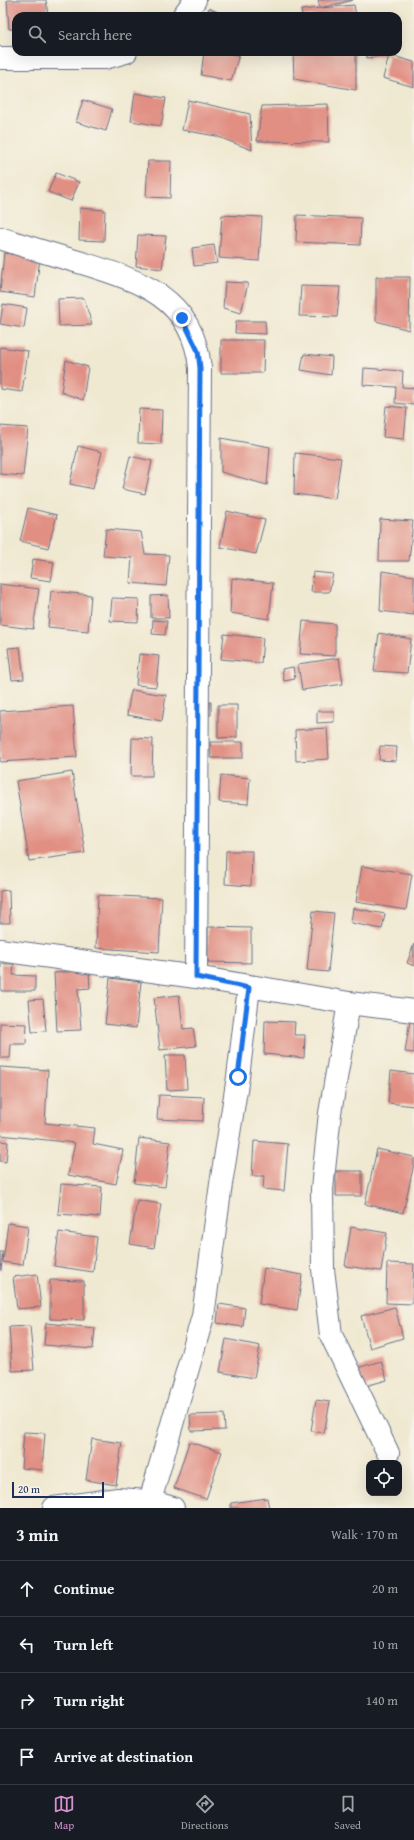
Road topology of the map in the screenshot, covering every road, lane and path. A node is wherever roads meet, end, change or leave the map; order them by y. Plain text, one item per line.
1 (195, 0) edge
2 (186, 12) edge
3 (112, 56) edge
4 (0, 58) edge
5 (0, 238) edge
6 (0, 950) edge
7 (196, 977) junction
8 (249, 988) junction
9 (349, 1003) junction
10 (414, 1011) edge
11 (388, 1453) dead end
12 (148, 1504) edge
13 (54, 1508) edge
14 (173, 1508) edge

1 - 2 street
3 - 4 street
5 - 7 street
6 - 7 street
7 - 8 street
8 - 9 street
8 - 12 street
9 - 10 street
9 - 11 street
12 - 13 street
12 - 14 street

